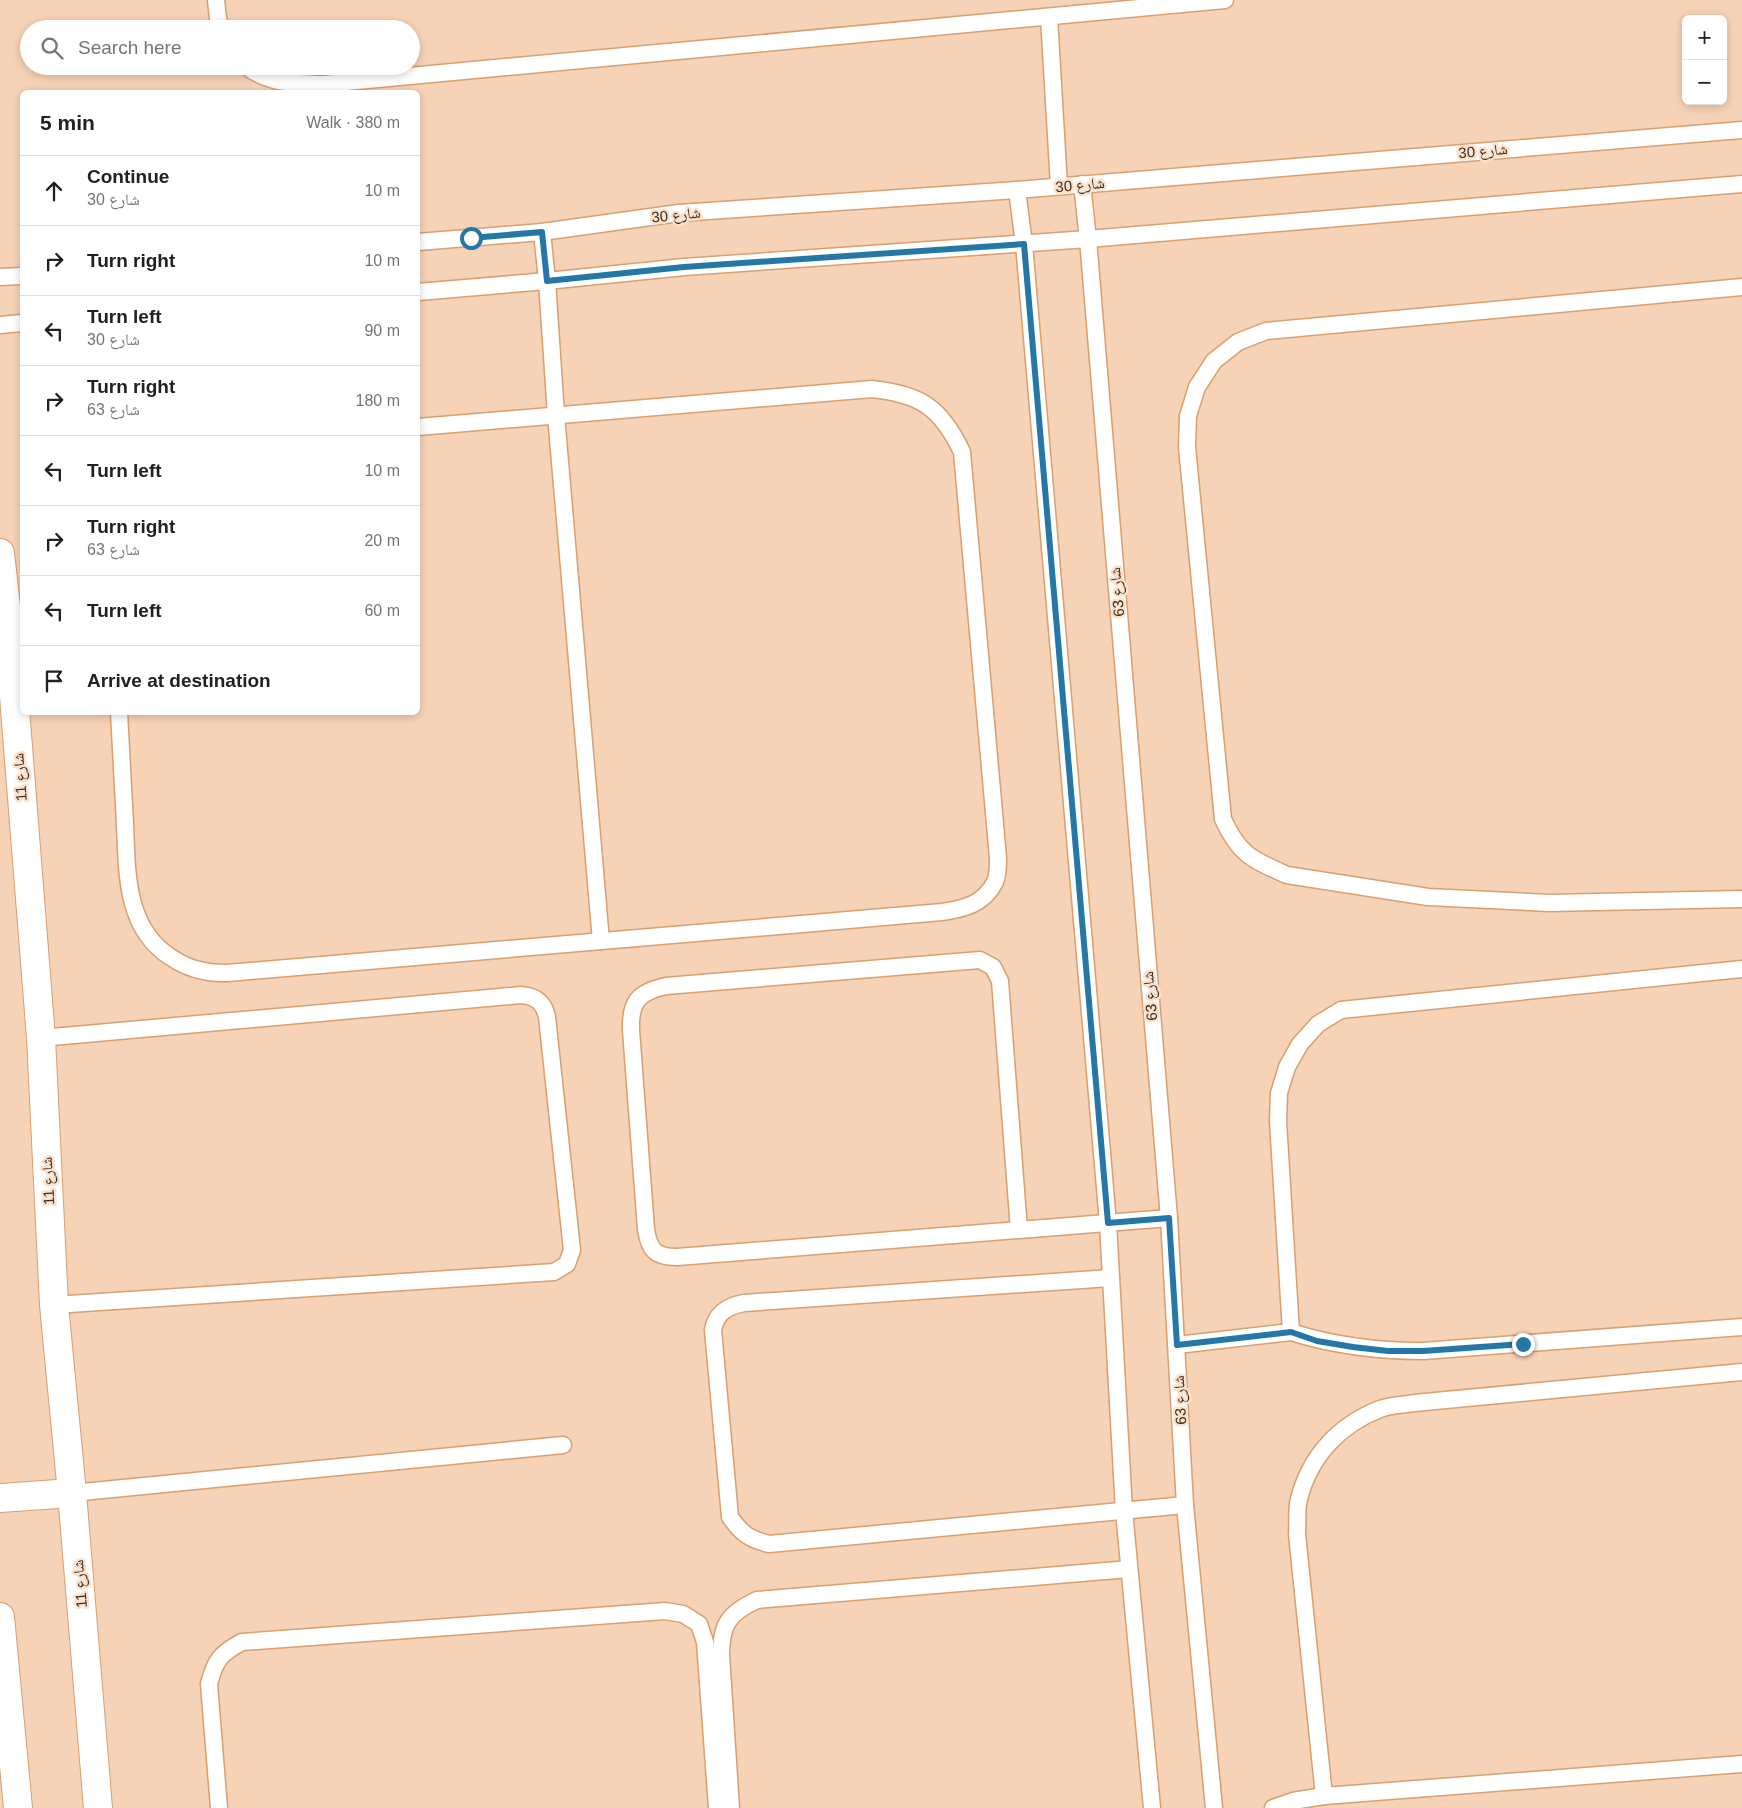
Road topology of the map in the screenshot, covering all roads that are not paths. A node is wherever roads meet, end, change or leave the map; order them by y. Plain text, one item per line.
1 (216, 0) edge
2 (1225, 0) edge
3 (1176, 2) edge
4 (1049, 17) junction
5 (219, 20) edge
6 (260, 75) edge
7 (1742, 130) edge
8 (1082, 184) junction
9 (1742, 184) edge
10 (1059, 186) junction
11 (1017, 190) junction
12 (542, 232) junction
13 (1088, 239) junction
14 (420, 242) edge
15 (1024, 244) junction
16 (20, 276) edge
17 (0, 278) edge
18 (547, 281) junction
19 (1742, 287) edge
20 (420, 292) edge
21 (20, 323) edge
22 (0, 325) edge
23 (556, 415) junction
24 (420, 427) edge
25 (0, 553) edge
26 (119, 715) edge
27 (1742, 898) edge
28 (601, 941) junction
29 (1742, 969) edge
30 (40, 1038) junction
31 (1169, 1218) junction
32 (1108, 1223) junction
33 (1019, 1230) junction
34 (1111, 1278) junction
35 (54, 1305) junction
36 (1742, 1327) edge
37 (1291, 1332) junction
38 (1177, 1345) junction
39 (1742, 1372) edge
40 (563, 1445) dead end
41 (72, 1493) junction
42 (0, 1498) edge
43 (1185, 1505) junction
44 (1124, 1511) junction
45 (1129, 1569) junction
46 (0, 1617) edge
47 (1742, 1764) edge
48 (7, 1766) edge
49 (1324, 1796) junction
50 (18, 1808) edge
51 (98, 1808) edge
52 (219, 1808) edge
53 (717, 1808) edge
54 (731, 1808) edge
55 (1152, 1808) edge
56 (1214, 1808) edge
57 (1274, 1808) edge

1 - 5 lane
2 - 3 lane
3 - 4 lane
4 - 6 lane
4 - 10 lane
7 - 8 lane, شارع 30
8 - 10 lane, شارع 30
8 - 13 lane, شارع 63
9 - 13 lane
10 - 11 lane, شارع 30
11 - 12 lane, شارع 30
11 - 15 lane
12 - 14 lane, شارع 30
12 - 18 lane
13 - 15 lane
13 - 31 lane, شارع 63
15 - 18 lane
15 - 32 lane
16 - 17 lane
18 - 20 lane
18 - 23 lane
19 - 27 lane
21 - 22 lane
23 - 24 lane
23 - 28 lane
23 - 28 lane
25 - 30 street, شارع 11
26 - 28 lane
29 - 37 lane
30 - 35 street, شارع 11
30 - 35 lane
31 - 32 lane
31 - 38 lane, شارع 63
32 - 33 lane
32 - 34 lane
33 - 33 lane
34 - 44 lane
34 - 44 lane
35 - 41 street, شارع 11
36 - 37 lane
37 - 38 lane
38 - 43 lane, شارع 63
39 - 49 lane
40 - 41 lane
41 - 42 street
41 - 51 street, شارع 11
43 - 44 lane
43 - 56 lane, شارع 63
44 - 45 lane
45 - 54 lane
45 - 55 lane
46 - 48 street
47 - 49 lane
48 - 50 street
49 - 57 lane
52 - 53 lane

